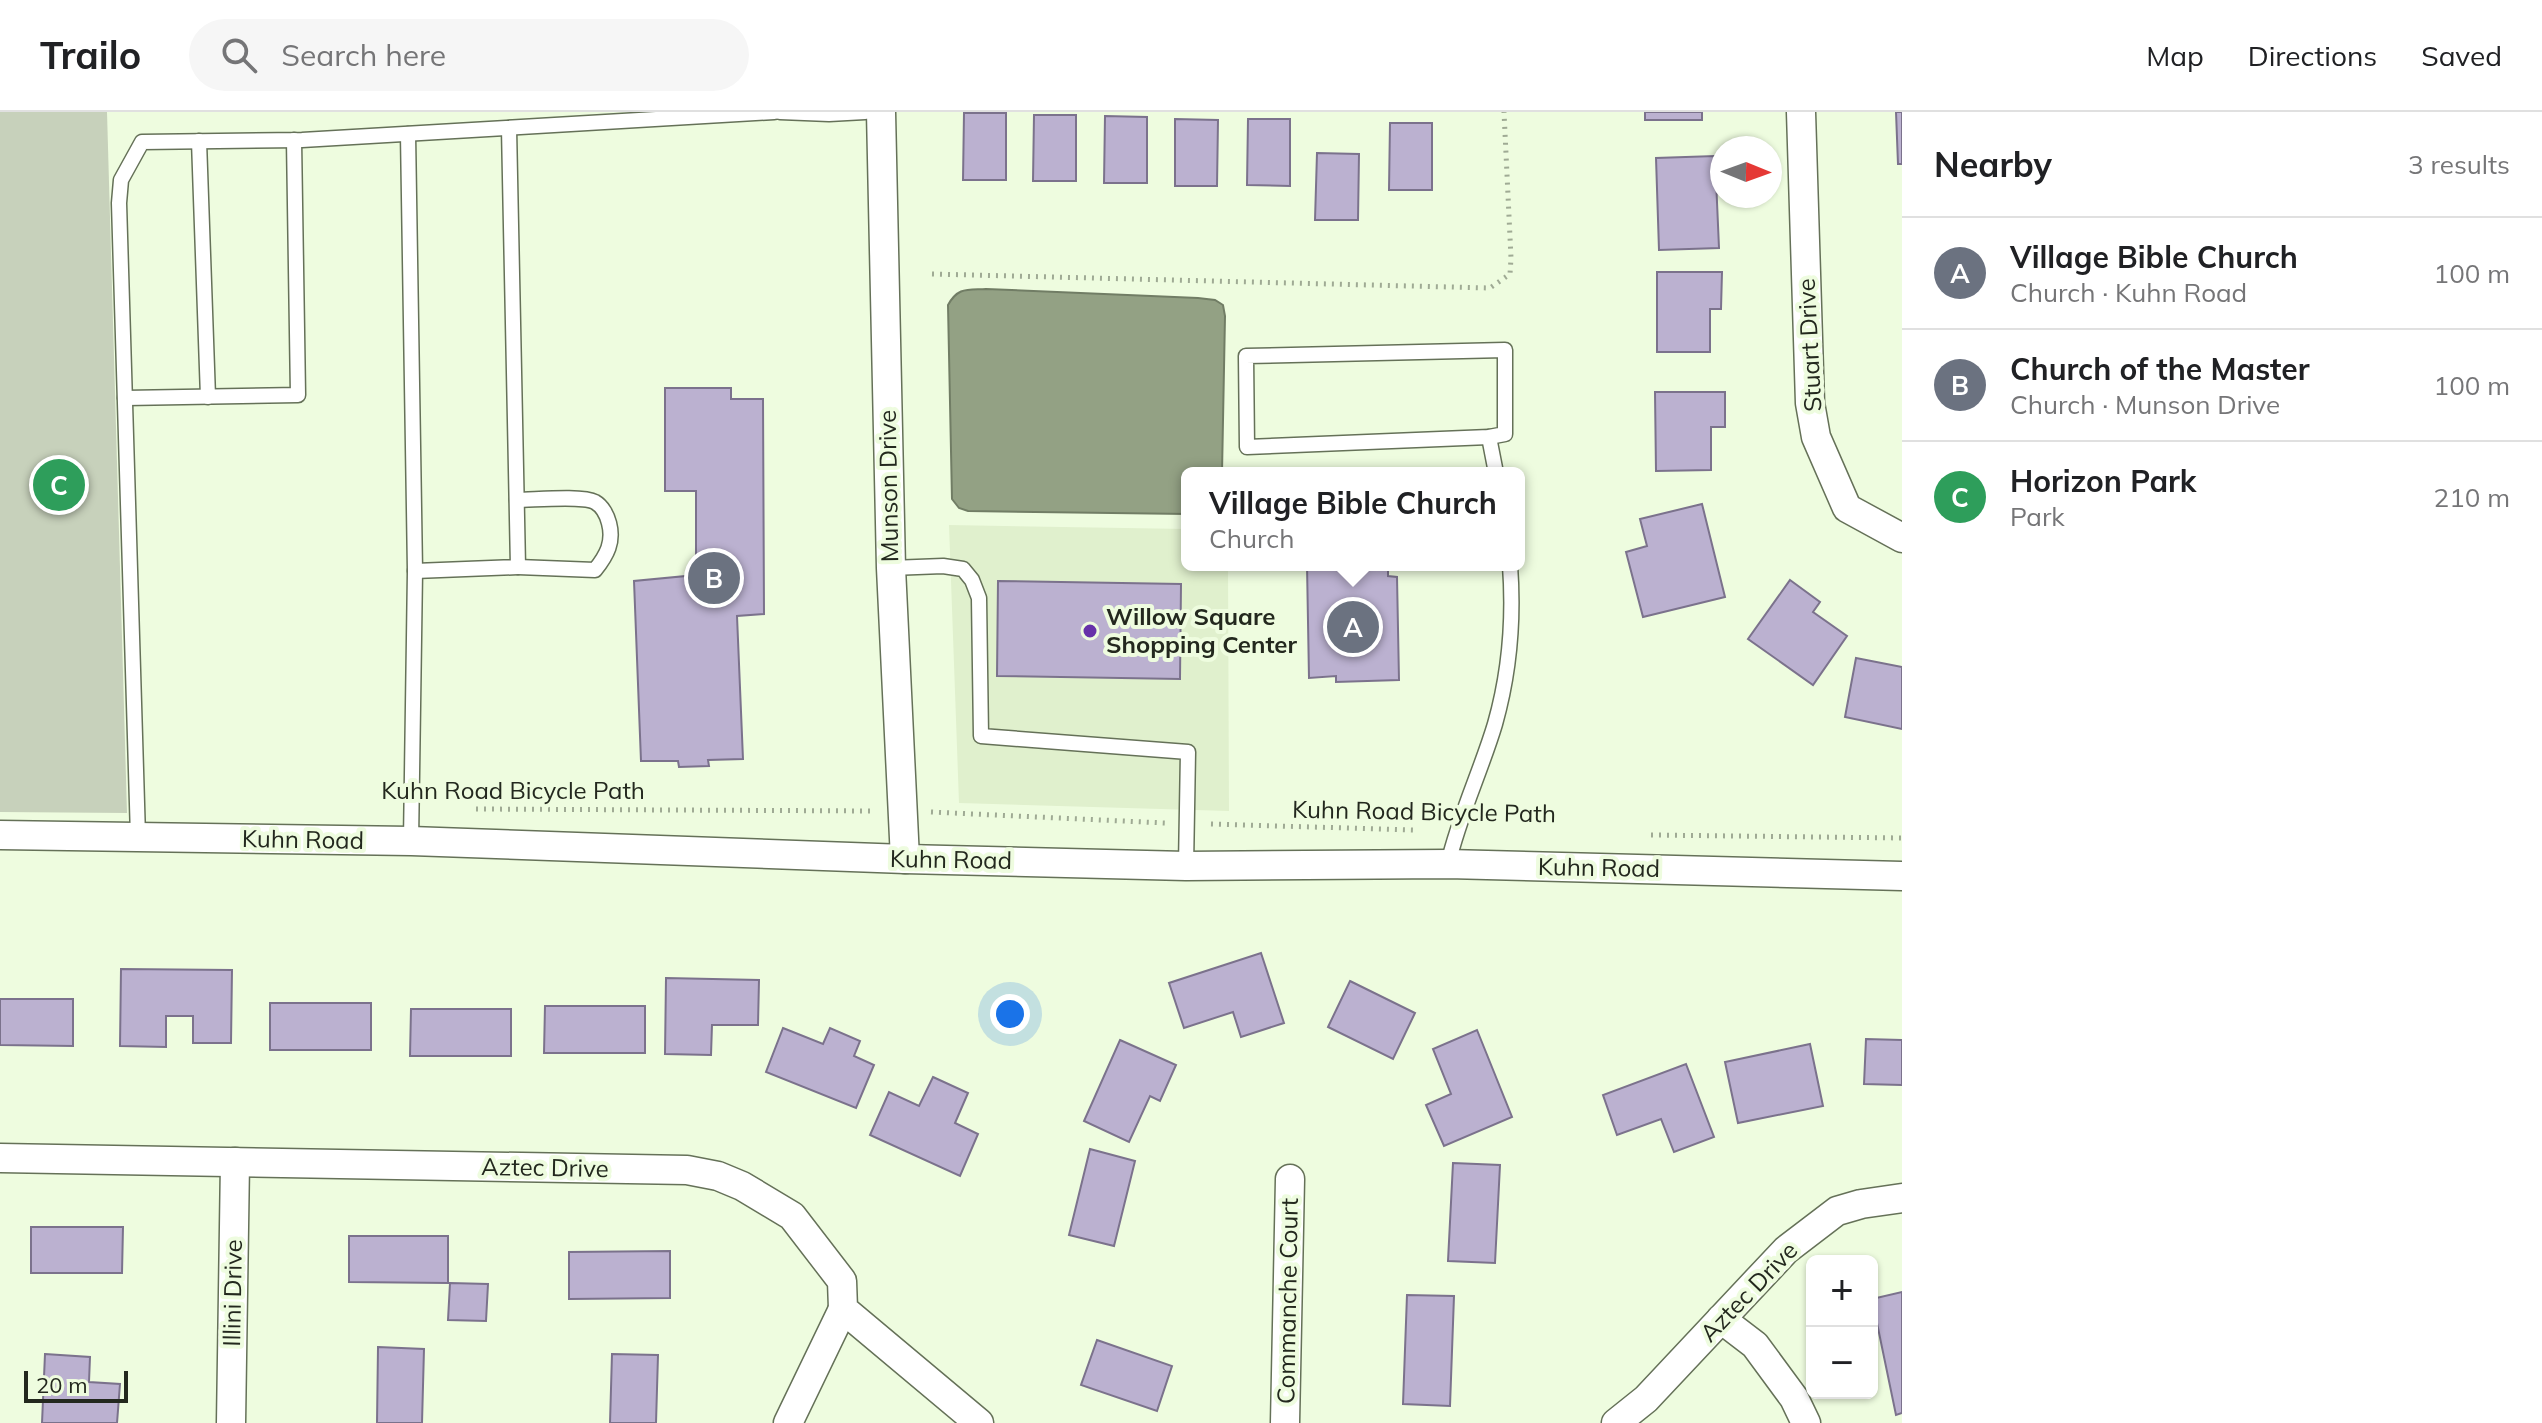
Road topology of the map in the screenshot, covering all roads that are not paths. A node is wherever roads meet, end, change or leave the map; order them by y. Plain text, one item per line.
1 (774, 112) edge
2 (780, 112) edge
3 (865, 112) edge
4 (881, 112) edge
5 (1801, 112) edge
6 (509, 128) junction
7 (408, 134) junction
8 (294, 140) junction
9 (199, 141) junction
10 (208, 397) junction
11 (125, 398) junction
12 (1489, 437) junction
13 (1495, 467) edge
14 (517, 500) junction
15 (1902, 538) edge
16 (518, 567) junction
17 (891, 568) junction
18 (415, 571) junction
19 (1510, 571) edge
20 (0, 835) edge
21 (138, 837) junction
22 (411, 841) junction
23 (905, 859) junction
24 (1448, 864) junction
25 (1186, 866) junction
26 (1902, 876) edge
27 (0, 1158) edge
28 (235, 1162) junction
29 (1290, 1179) dead end
30 (1902, 1198) edge
31 (843, 1309) junction
32 (1721, 1319) junction
33 (231, 1423) edge
34 (788, 1423) edge
35 (979, 1423) edge
36 (1285, 1423) edge
37 (1616, 1423) edge
38 (1806, 1423) edge

1 - 6 lane
2 - 3 lane
4 - 17 street, Munson Drive
5 - 15 street, Stuart Drive
6 - 7 lane
6 - 14 lane
7 - 8 lane
7 - 18 lane
8 - 9 lane
8 - 10 lane
9 - 10 lane
9 - 11 lane
10 - 11 lane
11 - 21 lane
12 - 12 lane
12 - 13 lane
14 - 16 lane
14 - 16 lane
16 - 18 lane
17 - 23 street, Munson Drive
17 - 25 lane
18 - 22 lane
19 - 24 lane
20 - 21 street, Kuhn Road
21 - 22 street, Kuhn Road
22 - 23 street, Kuhn Road
23 - 25 street, Kuhn Road
24 - 25 street, Kuhn Road
24 - 26 street, Kuhn Road
27 - 28 street, Aztec Drive
28 - 31 street, Aztec Drive
28 - 33 street, Illini Drive
29 - 36 street, Commanche Court
30 - 32 street, Aztec Drive
31 - 34 street
31 - 35 street
32 - 37 street, Aztec Drive
32 - 38 street

